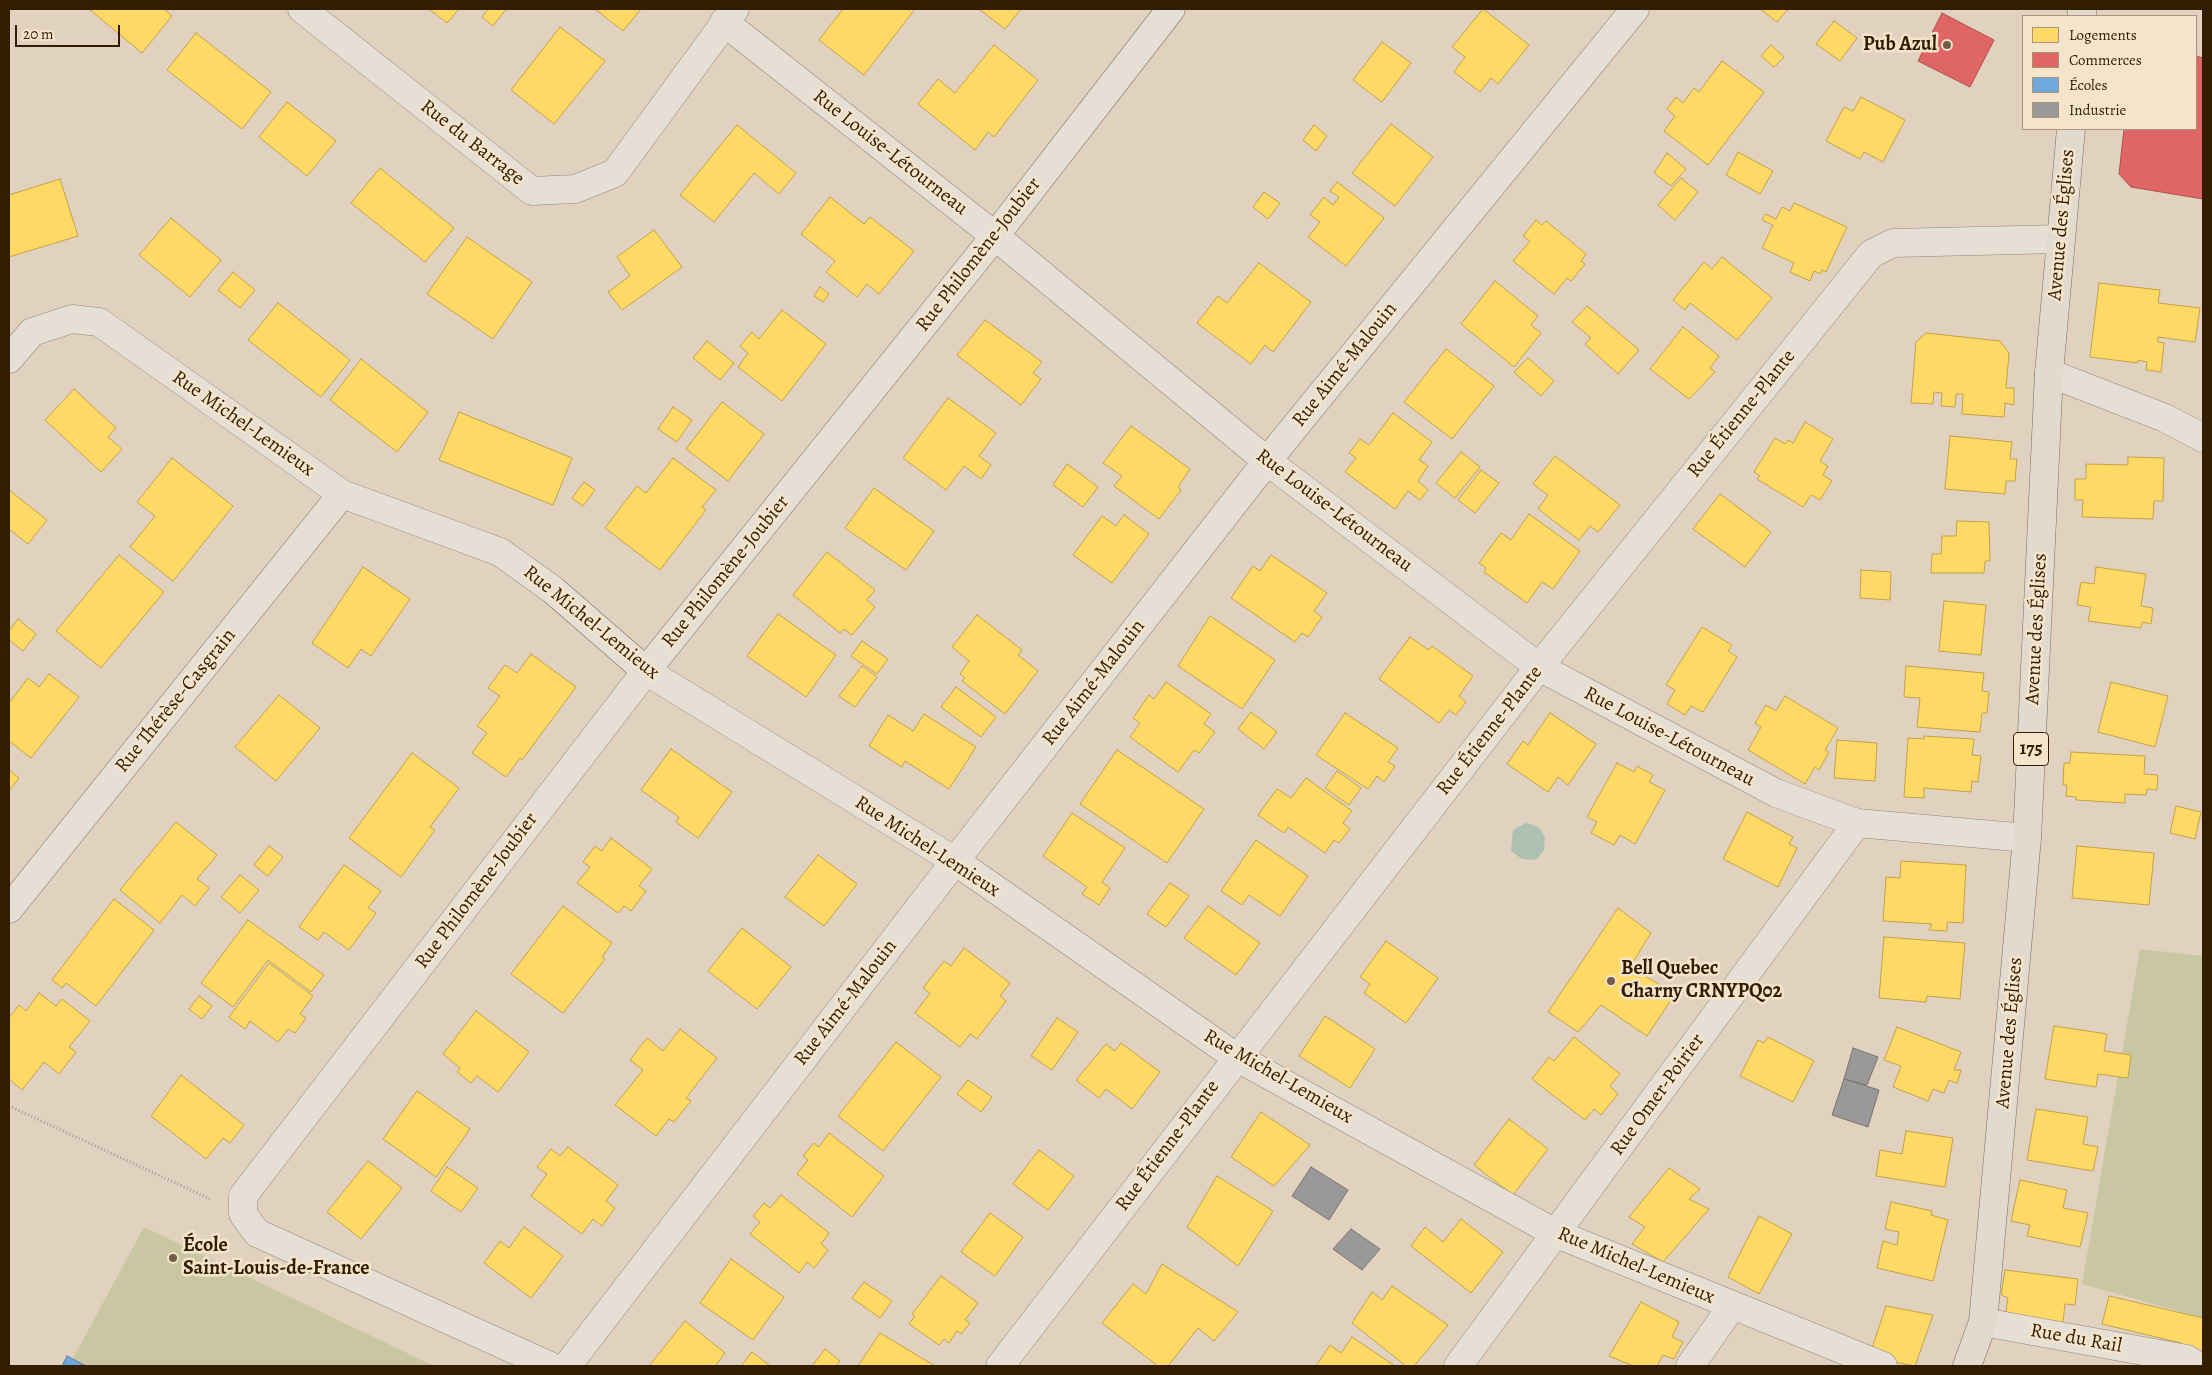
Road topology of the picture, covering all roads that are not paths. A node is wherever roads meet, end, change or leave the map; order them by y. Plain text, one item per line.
1 (302, 9) edge
2 (1171, 9) edge
3 (1634, 9) edge
4 (729, 15) edge
5 (2071, 130) edge
6 (995, 236) junction
7 (2060, 239) junction
8 (9, 359) edge
9 (2049, 373) junction
10 (2203, 438) edge
11 (1267, 461) junction
12 (342, 494) junction
13 (1539, 667) junction
14 (646, 671) junction
15 (1856, 823) junction
16 (2027, 838) junction
17 (955, 862) junction
18 (9, 909) edge
19 (1236, 1057) junction
20 (1557, 1234) junction
21 (1732, 1306) junction
22 (1983, 1322) junction
23 (550, 1366) edge
24 (567, 1366) edge
25 (1000, 1366) edge
26 (1458, 1366) edge
27 (1690, 1366) edge
28 (1882, 1366) edge
29 (1967, 1366) edge
30 (2198, 1366) edge

1 - 4 street, Rue du Barrage
2 - 6 street, Rue Philomène-Joubier
3 - 11 street, Rue Aimé-Malouin
4 - 6 street, Rue Louise-Létourneau
5 - 7 main road, Avenue des Églises / 175
6 - 11 street, Rue Louise-Létourneau
6 - 14 street, Rue Philomène-Joubier
7 - 9 main road, Avenue des Églises / 175
7 - 13 street, Rue Étienne-Plante
8 - 12 street, Rue Michel-Lemieux
9 - 10 street
9 - 16 main road, Avenue des Églises / 175
11 - 13 street, Rue Louise-Létourneau
11 - 17 street, Rue Aimé-Malouin
12 - 14 street, Rue Michel-Lemieux
12 - 18 street, Rue Thérèse-Casgrain
13 - 15 street, Rue Louise-Létourneau
13 - 19 street, Rue Étienne-Plante
14 - 17 street, Rue Michel-Lemieux
14 - 23 street, Rue Philomène-Joubier
15 - 16 street, Rue Louise-Létourneau
15 - 20 street, Rue Omer-Poirier
16 - 22 main road, Avenue des Églises / 175
17 - 19 street, Rue Michel-Lemieux
17 - 24 street, Rue Aimé-Malouin
19 - 20 street, Rue Michel-Lemieux
19 - 25 street, Rue Étienne-Plante
20 - 21 street, Rue Michel-Lemieux
20 - 26 street, Rue Omer-Poirier
21 - 27 street
21 - 28 street, Rue Michel-Lemieux
22 - 29 main road, Avenue des Églises / 175
22 - 30 street, Rue du Rail

